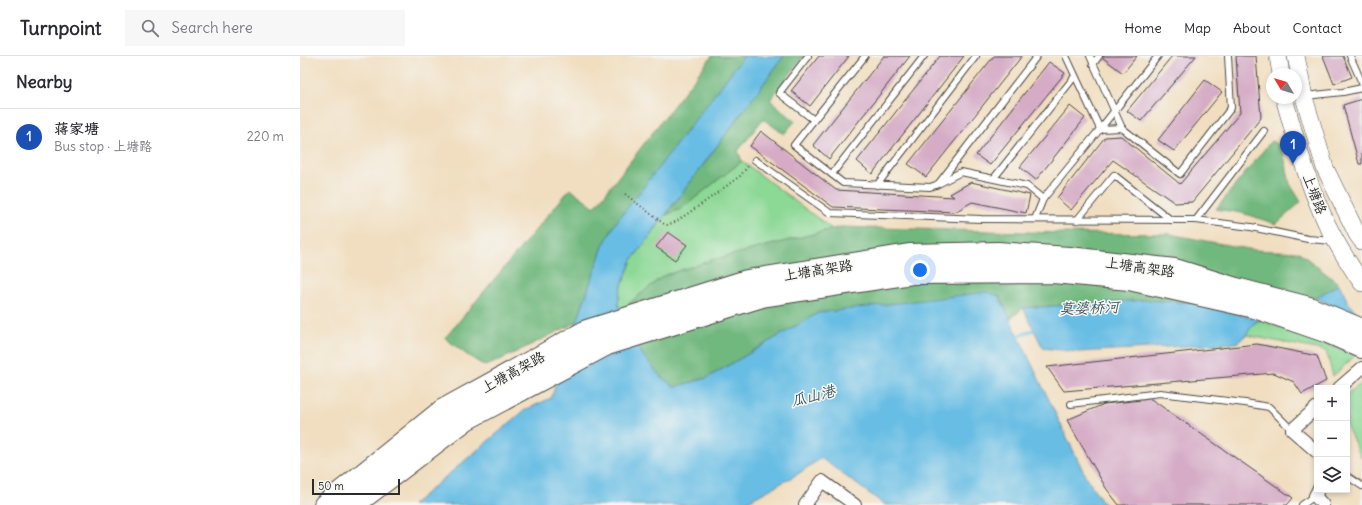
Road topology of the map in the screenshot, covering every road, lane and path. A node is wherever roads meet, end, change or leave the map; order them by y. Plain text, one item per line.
1 (808, 56) edge
2 (865, 56) edge
3 (924, 56) edge
4 (976, 56) edge
5 (1037, 56) edge
6 (1066, 56) edge
7 (1090, 56) edge
8 (1100, 56) edge
9 (1158, 56) edge
10 (1228, 56) edge
11 (1278, 56) edge
12 (1296, 56) edge
13 (1350, 56) edge
14 (1094, 64) junction
15 (1279, 68) edge
16 (1075, 76) junction
17 (1362, 83) edge
18 (1362, 88) edge
19 (1304, 97) junction
20 (1286, 104) edge
21 (1114, 111) junction
22 (814, 120) junction
23 (1122, 128) junction
24 (1100, 129) junction
25 (1264, 131) dead end
26 (755, 160) joint
27 (832, 174) junction
28 (994, 178) junction
29 (877, 185) junction
30 (936, 185) junction
31 (625, 194) dead end
32 (1043, 199) junction
33 (1035, 219) junction
34 (1077, 220) junction
35 (1172, 220) junction
36 (1196, 220) junction
37 (1362, 241) edge
38 (1337, 242) junction
39 (1362, 283) edge
40 (1362, 330) edge
41 (1362, 347) edge
42 (1362, 368) edge
43 (1342, 385) edge
44 (1071, 404) dead end
45 (1314, 410) edge
46 (1292, 430) junction
47 (1314, 449) edge
48 (1350, 478) edge
49 (1362, 486) edge
50 (1318, 497) edge
51 (325, 505) edge
52 (353, 505) edge
53 (805, 505) edge
54 (855, 505) edge
55 (1302, 505) edge

1 - 22 lane
2 - 22 lane
3 - 27 lane
4 - 29 lane
5 - 30 lane
6 - 16 lane
7 - 14 lane
8 - 14 lane
9 - 21 lane
10 - 23 lane
11 - 15 main road
12 - 19 main road, 上塘路
13 - 17 lane
14 - 21 lane
16 - 24 lane
16 - 28 lane
18 - 19 lane
19 - 37 main road, 上塘路
20 - 38 main road, 上塘路
21 - 23 lane
21 - 24 lane
22 - 27 lane
23 - 24 lane
24 - 32 lane
25 - 36 lane
26 - 31 path
26 - 33 lane
27 - 29 lane
28 - 30 lane
28 - 32 lane
29 - 30 lane
32 - 33 lane
33 - 34 lane
34 - 35 lane
34 - 35 lane
35 - 36 lane
36 - 38 lane
38 - 39 main road, 上塘路
40 - 51 highway, 上塘高架路
41 - 52 highway, 上塘高架路
42 - 43 street
44 - 46 lane
45 - 46 street
46 - 47 street
48 - 49 lane
50 - 55 lane
53 - 54 street

